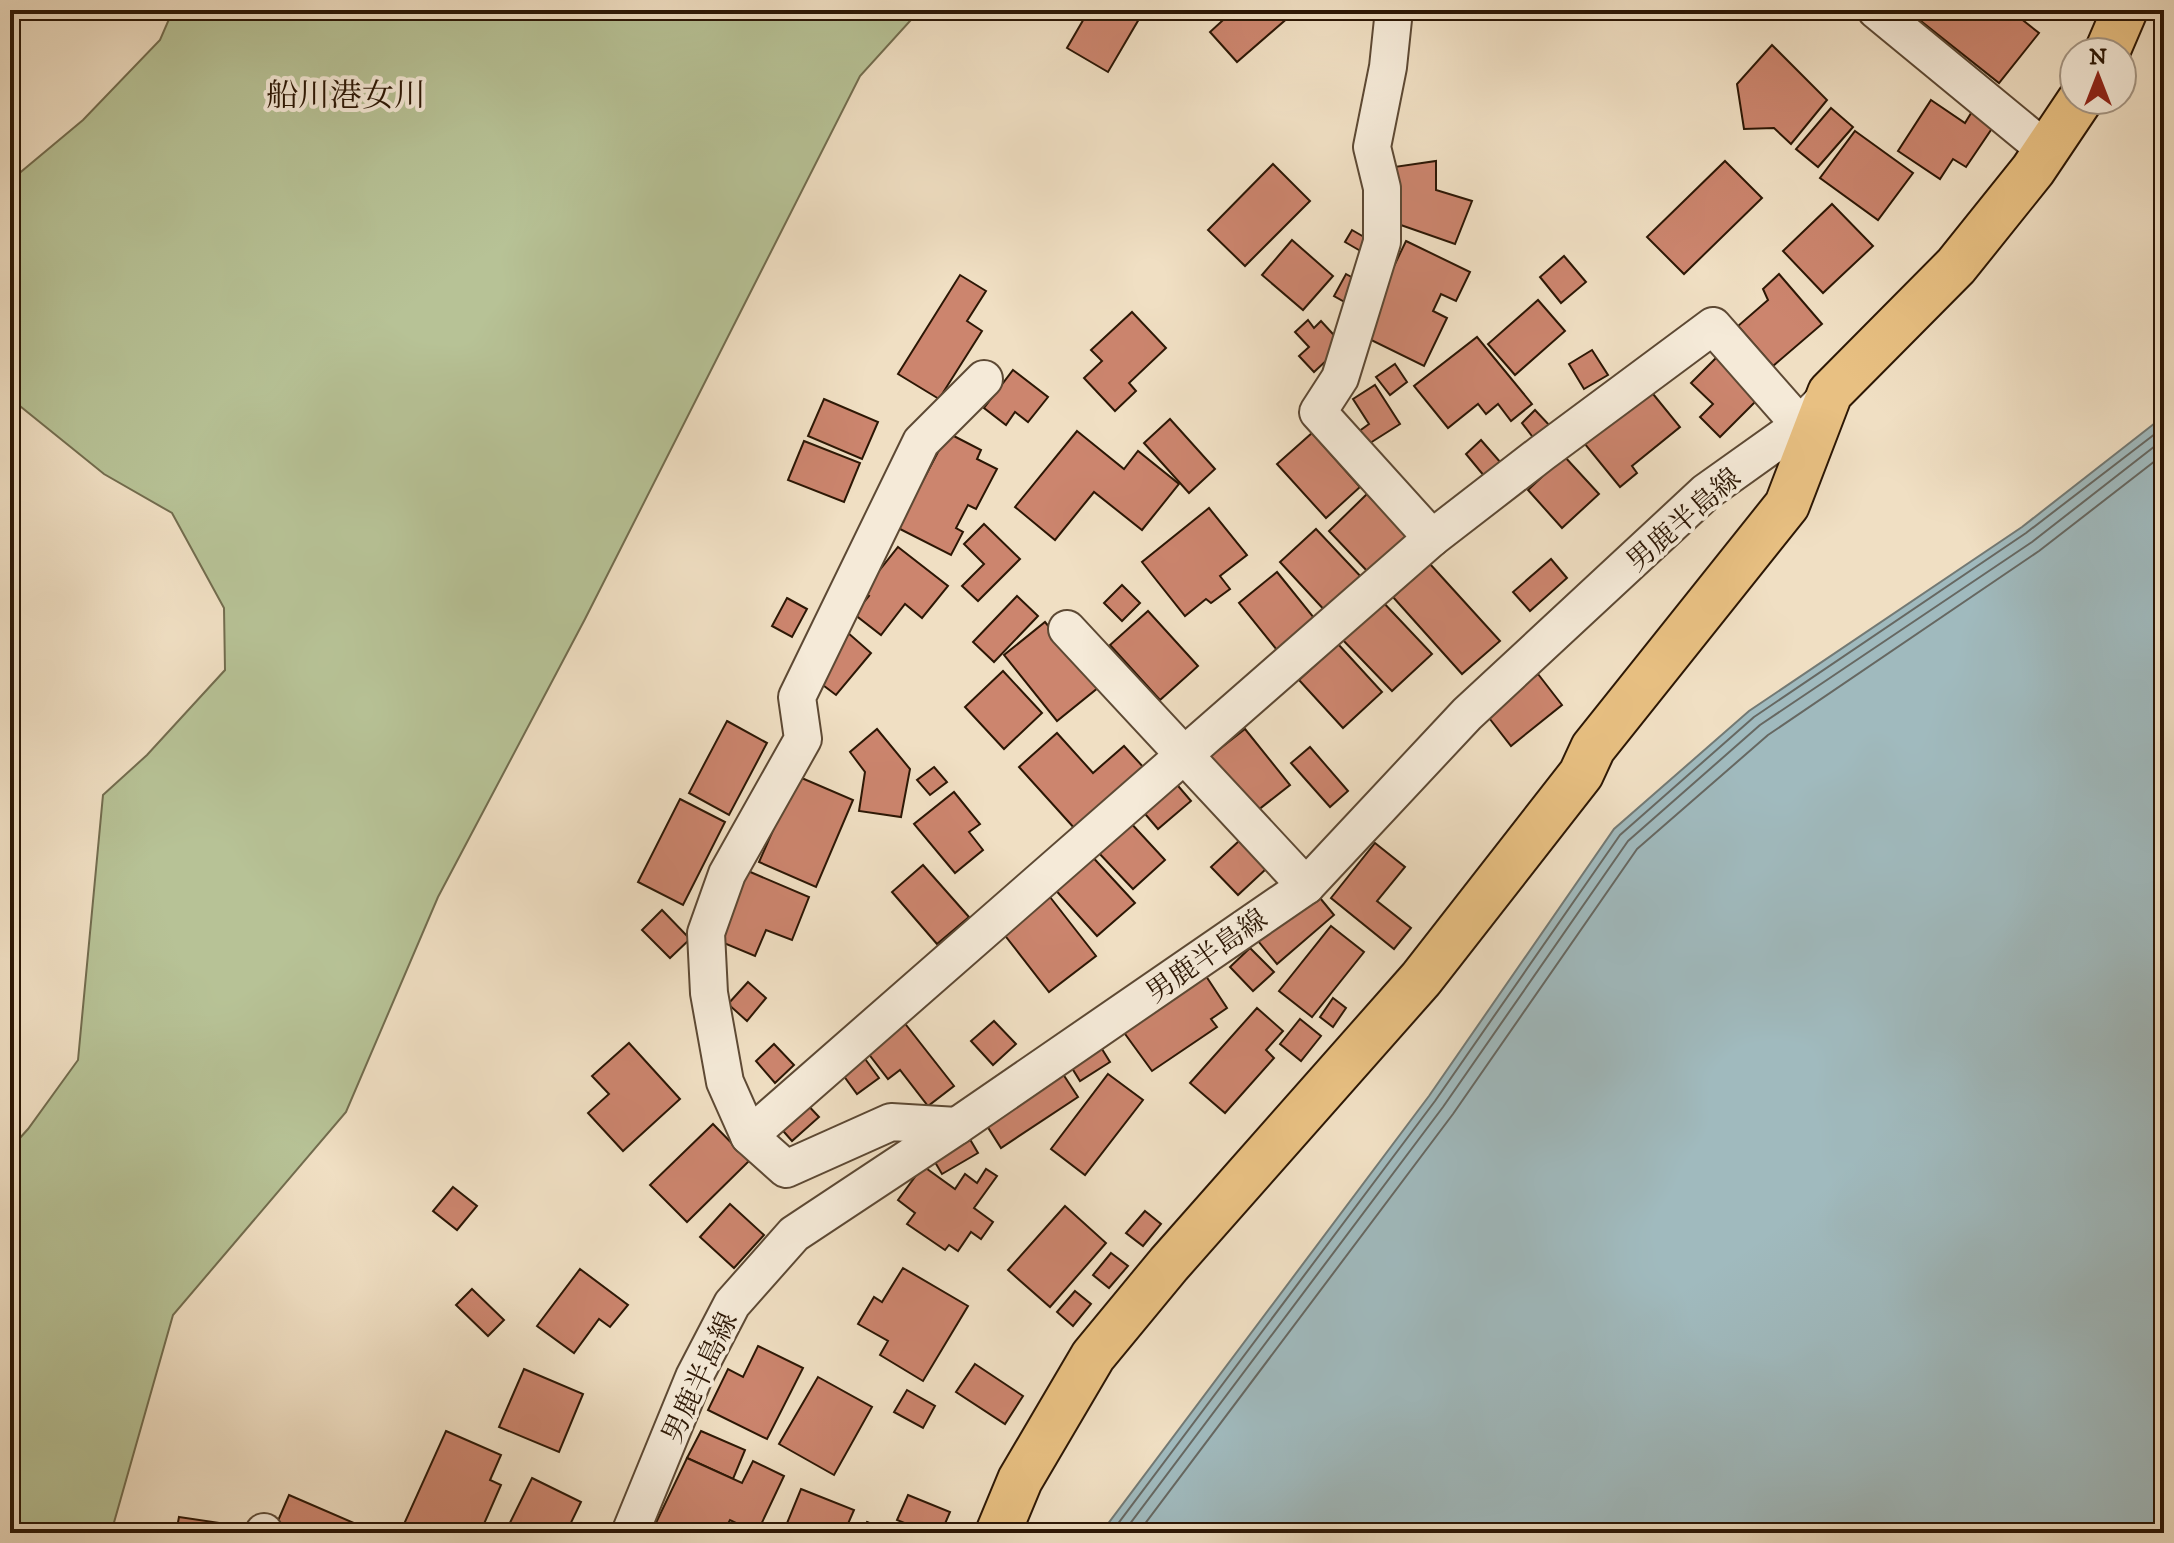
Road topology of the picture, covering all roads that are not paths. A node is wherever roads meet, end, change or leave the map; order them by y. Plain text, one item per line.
1 (1394, 10) edge
2 (1876, 10) edge
3 (2125, 10) edge
4 (2114, 36) edge
5 (2069, 116) edge
6 (2046, 150) junction
7 (984, 379) dead end
8 (1830, 393) junction
9 (1800, 425) junction
10 (1432, 538) junction
11 (1067, 629) dead end
12 (1184, 756) junction
13 (1306, 886) junction
14 (957, 1126) junction
15 (749, 1136) junction
16 (630, 1533) edge
17 (998, 1533) edge

1 - 10 street
2 - 6 street
3 - 4 main road
5 - 6 main road, 男鹿半島線
6 - 8 main road, 男鹿半島線
7 - 15 street
8 - 9 street, 男鹿半島線
8 - 17 main road, 男鹿半島線
9 - 10 street
9 - 13 street, 男鹿半島線
10 - 12 street
11 - 12 street
12 - 13 street
12 - 15 street
13 - 14 street, 男鹿半島線
14 - 15 street
14 - 16 street, 男鹿半島線

